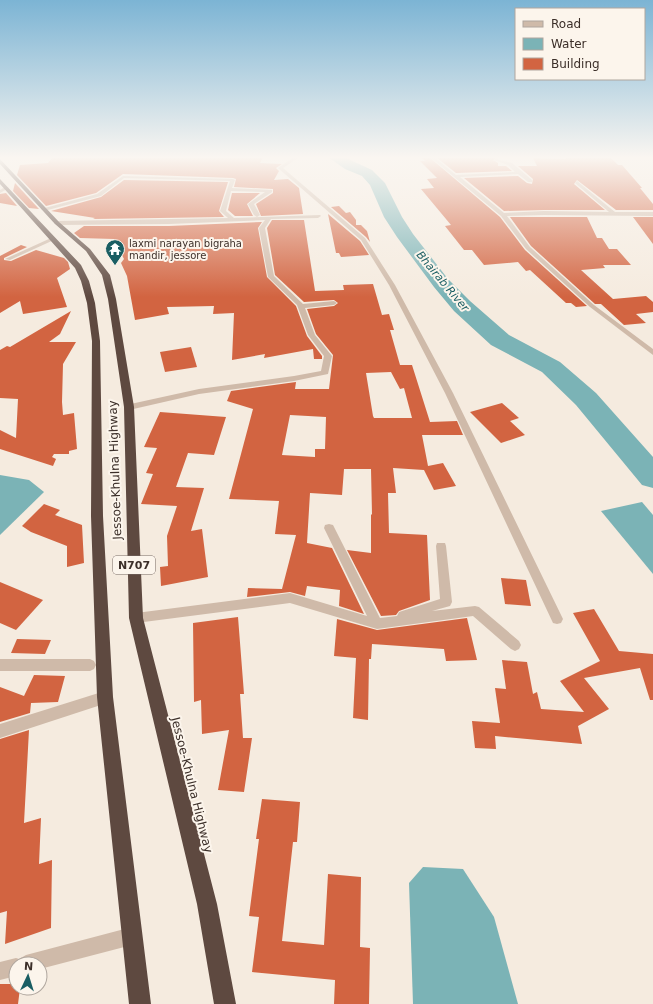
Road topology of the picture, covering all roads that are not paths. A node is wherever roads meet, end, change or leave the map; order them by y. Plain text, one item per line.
1 (19, 204) edge
2 (40, 204) edge
3 (60, 204) edge
4 (225, 204) edge
5 (251, 204) edge
6 (322, 204) edge
7 (489, 204) edge
8 (603, 204) edge
9 (44, 208) junction
10 (614, 214) junction
11 (653, 214) edge
12 (257, 215) dead end
13 (503, 215) junction
14 (318, 216) dead end
15 (270, 217) junction
16 (232, 219) junction
17 (57, 222) junction
18 (53, 239) junction
19 (8, 259) dead end
20 (334, 303) dead end
21 (301, 306) junction
22 (653, 353) edge
23 (129, 407) junction
24 (329, 528) dead end
25 (441, 546) dead end
26 (136, 618) junction
27 (557, 619) dead end
28 (377, 624) junction
29 (515, 646) dead end
30 (0, 665) edge
31 (90, 665) dead end
32 (105, 697) junction
33 (0, 731) edge
34 (132, 936) junction
35 (48, 958) edge
36 (140, 1004) edge
37 (225, 1004) edge

1 - 18 highway, Jessoe-Khulna Highway / N707
2 - 9 highway, Jessoe-Khulna Highway / N707
3 - 9 street
4 - 16 street
5 - 12 street
6 - 27 street
7 - 13 street
8 - 10 street
9 - 17 highway, Jessoe-Khulna Highway / N707
10 - 11 street
10 - 13 street
13 - 22 street
14 - 15 street
15 - 16 street
15 - 21 street
16 - 17 street
17 - 23 highway, Jessoe-Khulna Highway / N707
18 - 19 street
18 - 32 highway, Jessoe-Khulna Highway / N707
20 - 21 street
21 - 23 street
23 - 26 highway, Jessoe-Khulna Highway / N707
24 - 28 street
25 - 28 street
26 - 28 street
26 - 37 highway, Jessoe-Khulna Highway / N707
28 - 29 street
30 - 31 street
32 - 33 street
32 - 34 highway, Jessoe-Khulna Highway / N707
34 - 35 street
34 - 36 highway, Jessoe-Khulna Highway / N707

